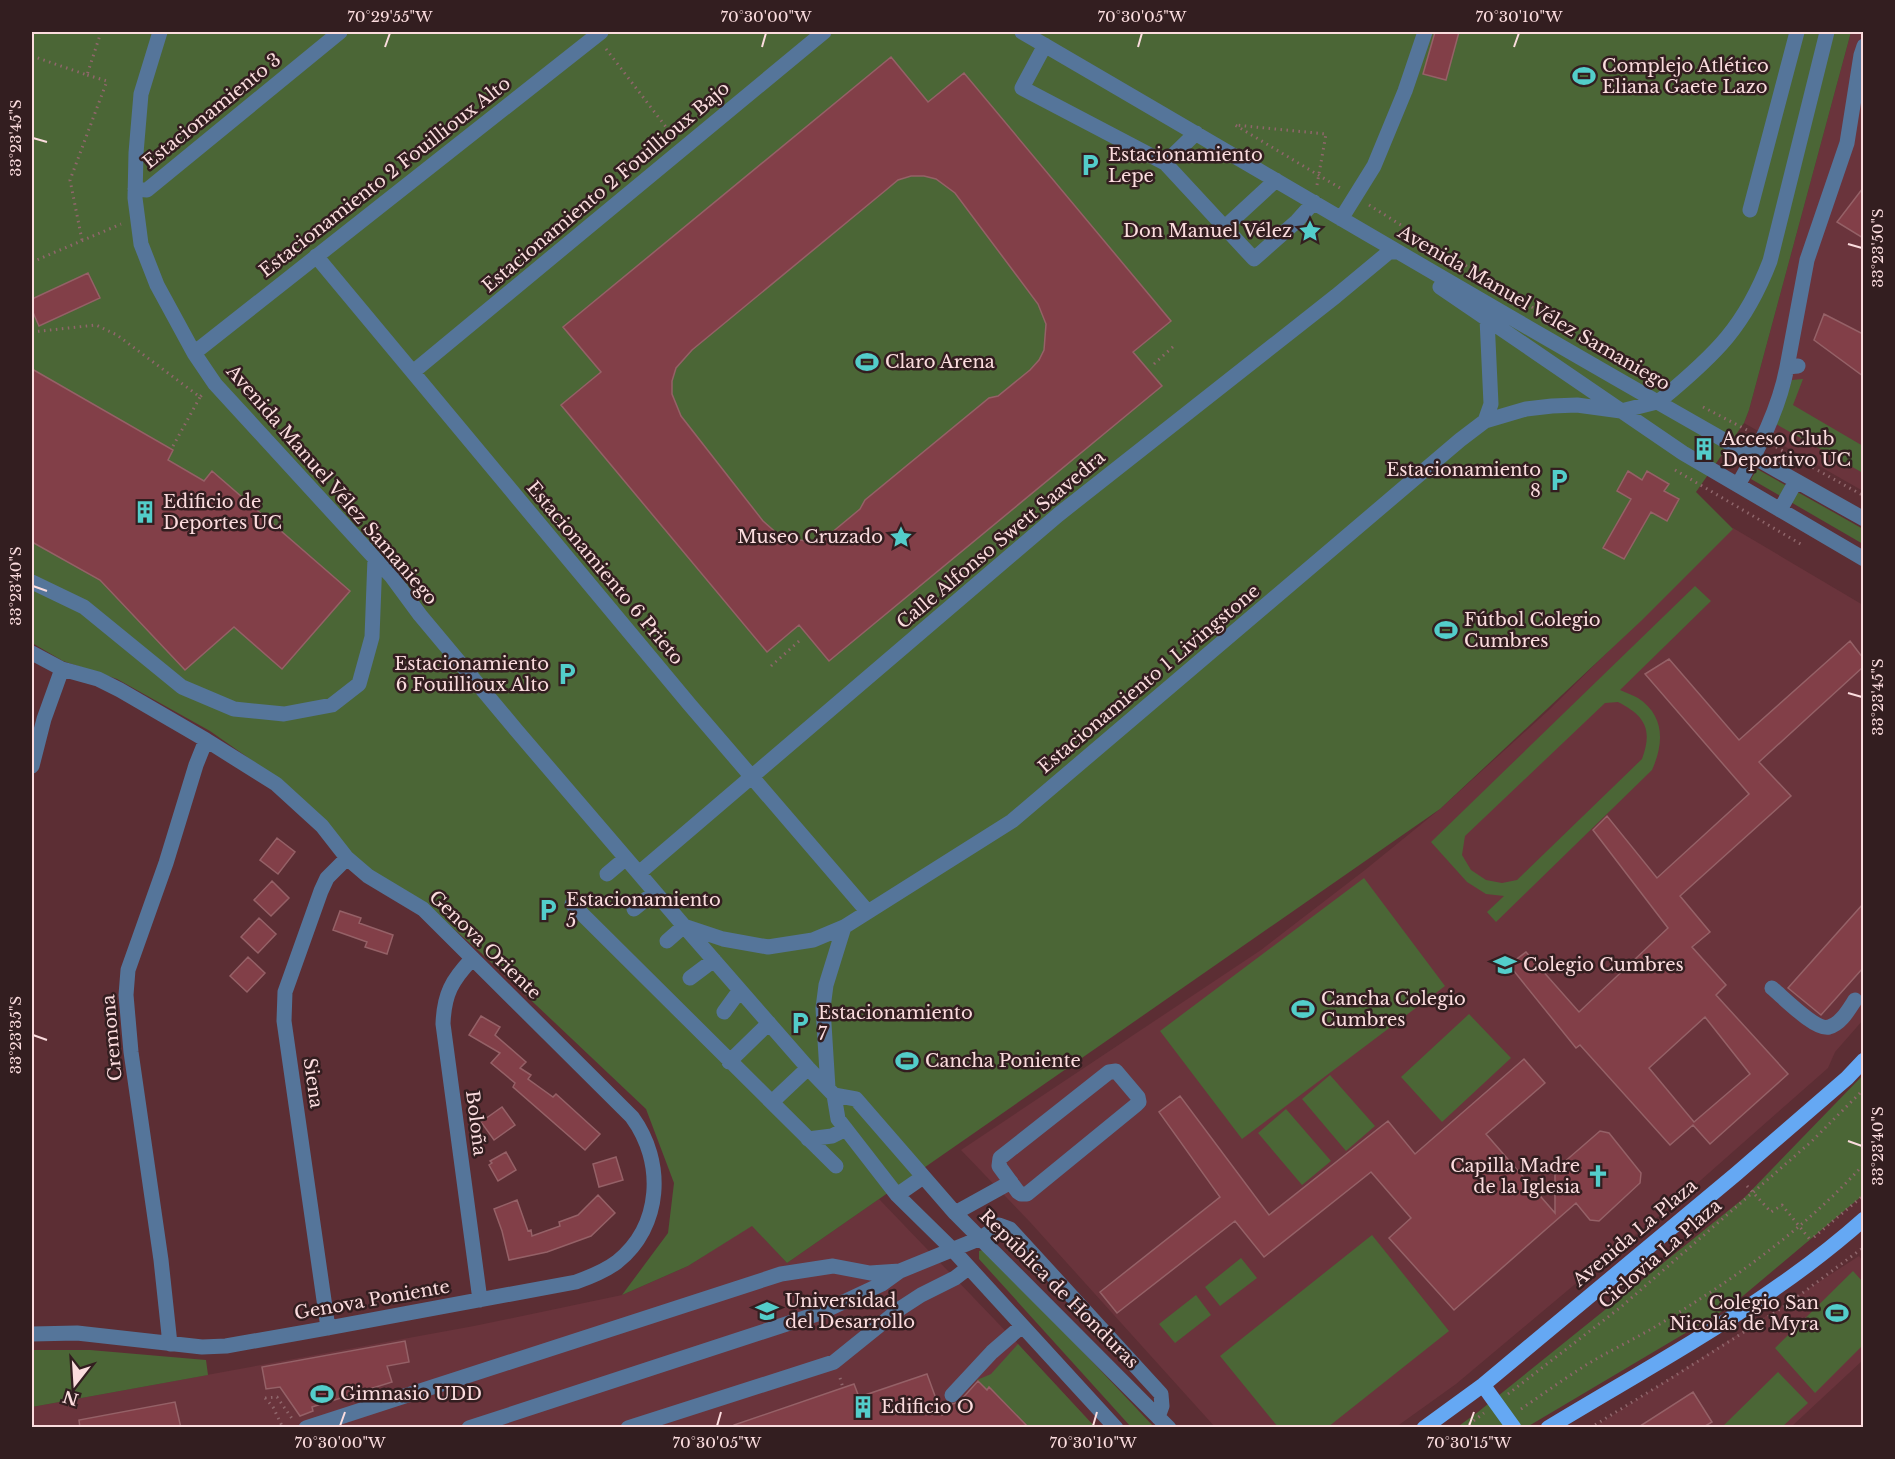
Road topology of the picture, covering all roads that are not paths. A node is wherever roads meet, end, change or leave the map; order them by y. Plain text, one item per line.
1 (160, 32) edge
2 (339, 32) edge
3 (824, 32) edge
4 (1022, 32) edge
5 (1425, 32) edge
6 (1797, 32) edge
7 (1827, 32) edge
8 (598, 34) edge
9 (1045, 45) junction
10 (1863, 46) edge
11 (1196, 133) junction
12 (1165, 163) junction
13 (1276, 180) junction
14 (135, 189) junction
15 (1314, 202) junction
16 (1750, 210) dead end
17 (1341, 219) junction
18 (1225, 227) junction
19 (1393, 252) junction
20 (316, 256) junction
21 (1487, 319) junction
22 (194, 352) junction
23 (413, 372) junction
24 (1657, 402) junction
25 (1621, 411) junction
26 (1485, 421) junction
27 (1753, 458) junction
28 (1796, 481) junction
29 (1738, 485) junction
30 (1780, 510) junction
31 (1863, 519) edge
32 (375, 558) junction
33 (1863, 559) edge
34 (32, 582) edge
35 (32, 653) edge
36 (62, 669) junction
37 (206, 740) junction
38 (32, 766) edge
39 (750, 777) junction
40 (347, 858) junction
41 (626, 858) junction
42 (639, 873) junction
43 (607, 874) dead end
44 (655, 892) junction
45 (572, 904) dead end
46 (634, 909) dead end
47 (867, 911) junction
48 (684, 926) junction
49 (844, 927) junction
50 (667, 941) dead end
51 (472, 959) junction
52 (714, 960) junction
53 (690, 978) dead end
54 (1772, 988) dead end
55 (740, 990) junction
56 (1861, 1001) edge
57 (724, 1012) dead end
58 (769, 1023) junction
59 (1863, 1060) edge
60 (729, 1062) junction
61 (808, 1068) junction
62 (831, 1091) junction
63 (772, 1102) junction
64 (846, 1129) junction
65 (808, 1139) junction
66 (836, 1166) dead end
67 (654, 1177) joint
68 (923, 1177) junction
69 (1011, 1182) junction
70 (897, 1195) junction
71 (955, 1213) junction
72 (1863, 1219) edge
73 (981, 1238) junction
74 (952, 1249) junction
75 (968, 1268) junction
76 (900, 1271) junction
77 (480, 1300) junction
78 (1022, 1326) junction
79 (328, 1328) junction
80 (32, 1334) edge
81 (170, 1344) junction
82 (1483, 1385) junction
83 (952, 1395) dead end
84 (1163, 1422) edge
85 (1510, 1423) edge
86 (632, 1426) edge
87 (306, 1428) edge
88 (469, 1428) edge
89 (1116, 1428) edge
90 (1424, 1428) edge
91 (1548, 1428) edge

1 - 14 street, Avenida Manuel Vélez Samaniego
2 - 14 street, Estacionamiento 3
3 - 23 street, Estacionamiento 2 Fouillioux Bajo
4 - 9 street, Avenida Manuel Vélez Samaniego
5 - 17 street
6 - 16 street
7 - 24 street
8 - 20 street, Estacionamiento 2 Fouillioux Alto
9 - 11 street, Avenida Manuel Vélez Samaniego
9 - 12 street
10 - 27 street
11 - 12 street
11 - 13 street, Avenida Manuel Vélez Samaniego
12 - 18 street
13 - 15 street, Avenida Manuel Vélez Samaniego
13 - 18 street
14 - 22 street, Avenida Manuel Vélez Samaniego
15 - 17 street, Avenida Manuel Vélez Samaniego
15 - 18 street
17 - 19 street, Avenida Manuel Vélez Samaniego
19 - 21 street, Avenida Manuel Vélez Samaniego
19 - 24 street, Avenida Manuel Vélez Samaniego
19 - 39 street, Calle Alfonso Swett Saavedra
20 - 22 street, Estacionamiento 2 Fouillioux Alto
20 - 23 street, Estacionamiento 6 Prieto
21 - 25 street, Avenida Manuel Vélez Samaniego
21 - 26 street
22 - 32 street, Avenida Manuel Vélez Samaniego
23 - 39 street, Estacionamiento 6 Prieto
24 - 25 street
24 - 27 street, Avenida Manuel Vélez Samaniego
25 - 26 street, Estacionamiento 1 Livingstone
25 - 29 street, Avenida Manuel Vélez Samaniego
26 - 47 street, Estacionamiento 1 Livingstone
27 - 28 street, Avenida Manuel Vélez Samaniego
27 - 29 street
28 - 30 street
28 - 31 street, Avenida Manuel Vélez Samaniego
29 - 30 street, Avenida Manuel Vélez Samaniego
30 - 33 street, Avenida Manuel Vélez Samaniego
32 - 34 street
32 - 41 street, Avenida Manuel Vélez Samaniego
35 - 36 street, Genova Oriente
36 - 37 street, Genova Oriente
36 - 38 street
37 - 40 street, Genova Oriente
37 - 81 street, Cremona
39 - 42 street, Calle Alfonso Swett Saavedra
39 - 47 street, Estacionamiento 6 Prieto
40 - 51 street, Genova Oriente
40 - 79 street, Siena
41 - 42 street, Avenida Manuel Vélez Samaniego
41 - 43 street
42 - 44 street, Avenida Manuel Vélez Samaniego
44 - 46 street
44 - 48 street, Avenida Manuel Vélez Samaniego
45 - 60 street
47 - 49 street, Estacionamiento 1 Livingstone
48 - 49 street, Estacionamiento 1 Livingstone
48 - 50 street
48 - 52 street, Avenida Manuel Vélez Samaniego
49 - 62 street
51 - 67 street, Genova Oriente
51 - 77 street, Boloña
52 - 53 street
52 - 55 street, Avenida Manuel Vélez Samaniego
54 - 56 street
55 - 57 street
55 - 58 street, Avenida Manuel Vélez Samaniego
58 - 60 street
58 - 61 street, Avenida Manuel Vélez Samaniego
59 - 82 main road, Avenida La Plaza
60 - 63 street
61 - 62 street, Avenida Manuel Vélez Samaniego
61 - 63 street
62 - 64 street
62 - 68 street, República de Honduras
63 - 65 street
64 - 65 street
64 - 70 street
65 - 66 street
67 - 77 street, Genova Poniente
68 - 70 street
68 - 71 street, República de Honduras
69 - 69 street
69 - 71 street
70 - 74 street
71 - 73 street, República de Honduras
72 - 91 main road
73 - 74 street
73 - 84 street, República de Honduras
73 - 84 street
74 - 75 street
74 - 76 street
75 - 78 street
75 - 86 street
76 - 87 street
76 - 88 street
77 - 79 street, Genova Poniente
78 - 83 street
78 - 89 street
79 - 81 street, Genova Poniente
80 - 81 street, Genova Poniente
82 - 85 main road
82 - 90 main road, Avenida La Plaza

